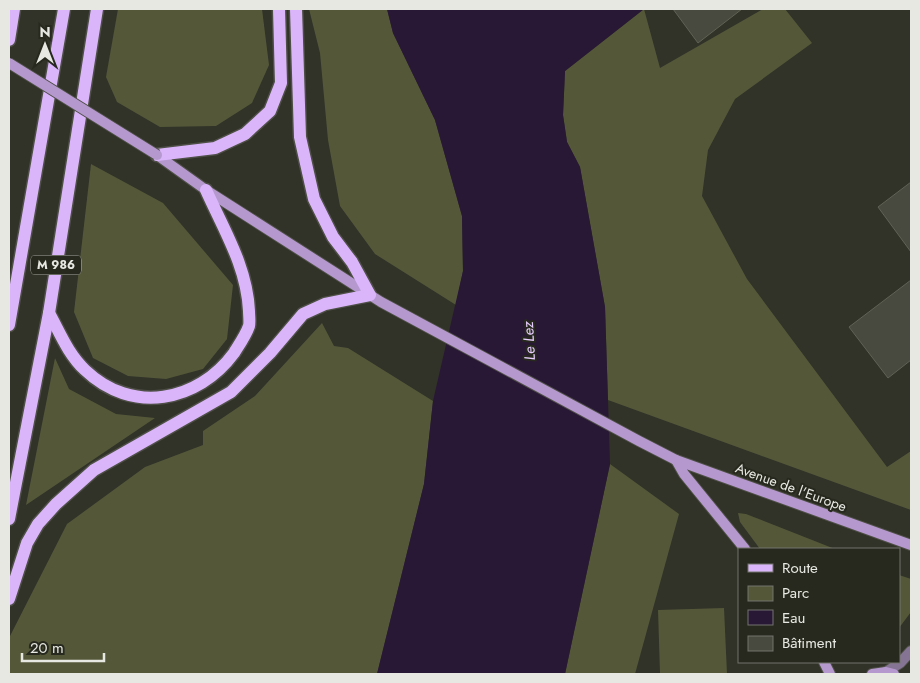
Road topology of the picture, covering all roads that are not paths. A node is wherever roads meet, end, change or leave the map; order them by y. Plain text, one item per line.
1 (14, 9) edge
2 (64, 9) edge
3 (97, 9) edge
4 (280, 9) edge
5 (296, 9) edge
6 (9, 40) edge
7 (9, 63) edge
8 (157, 156) junction
9 (206, 190) junction
10 (370, 295) junction
11 (49, 313) junction
12 (9, 325) edge
13 (676, 460) junction
14 (9, 519) edge
15 (907, 544) edge
16 (744, 548) edge
17 (9, 599) edge
18 (911, 651) edge
19 (890, 673) edge
20 (872, 674) edge

1 - 6 main road
2 - 12 main road, M 986
3 - 11 main road, M 986
4 - 8 main road
5 - 10 main road
7 - 8 main road, Avenue de l'Europe, bridge
8 - 9 main road, Avenue de l'Europe
9 - 10 main road, Avenue de l'Europe
9 - 11 main road
10 - 13 main road, Avenue de l'Europe
10 - 17 main road
11 - 14 main road, M 986
13 - 15 main road, Avenue de l'Europe
13 - 16 main road
18 - 19 street
19 - 20 main road

